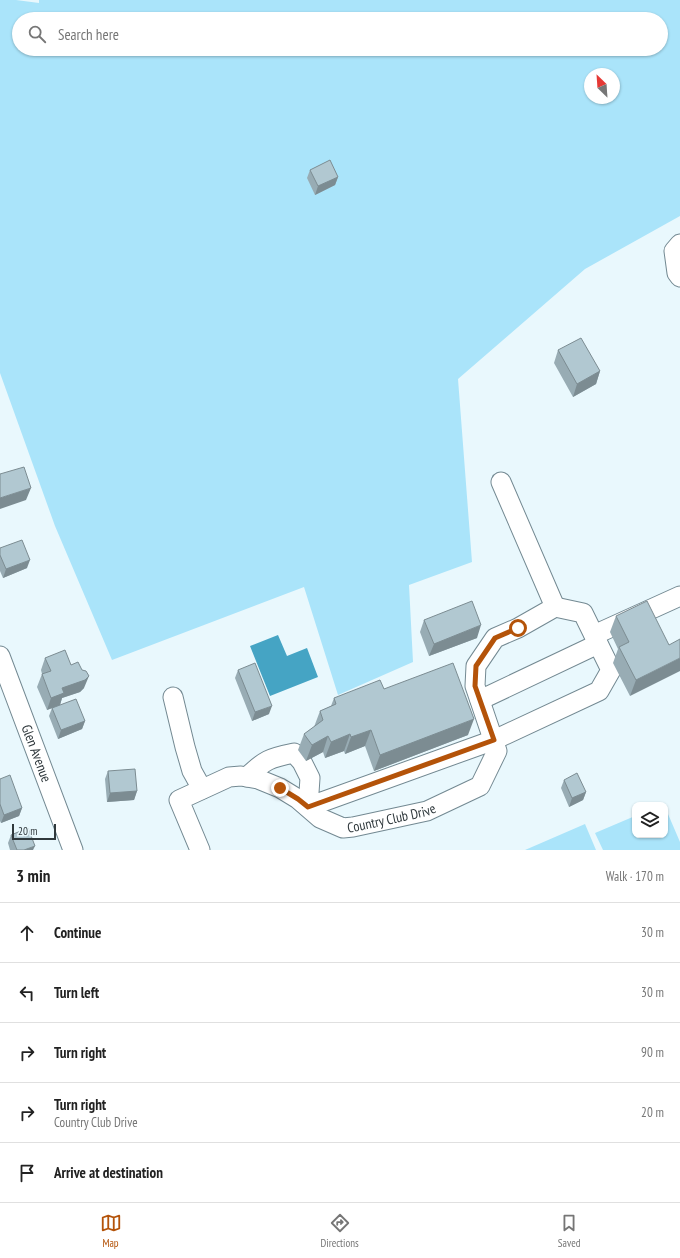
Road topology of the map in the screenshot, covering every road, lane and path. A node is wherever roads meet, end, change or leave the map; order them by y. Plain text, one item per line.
1 (677, 248) edge
2 (680, 277) edge
3 (501, 482) dead end
4 (680, 596) edge
5 (555, 607) junction
6 (596, 640) junction
7 (0, 656) edge
8 (173, 697) dead end
9 (480, 700) junction
10 (494, 740) junction
11 (247, 777) junction
12 (202, 789) junction
13 (308, 807) junction
14 (73, 850) edge
15 (200, 850) edge

1 - 2 street
3 - 5 street
4 - 6 street
5 - 6 street
5 - 9 street
6 - 9 street
6 - 10 street
7 - 14 street, Glen Avenue
8 - 12 street
9 - 10 street
10 - 13 street
10 - 13 street, Country Club Drive
11 - 12 street, Country Club Drive
11 - 13 street, Country Club Drive
11 - 13 street
12 - 15 street, Country Club Drive

